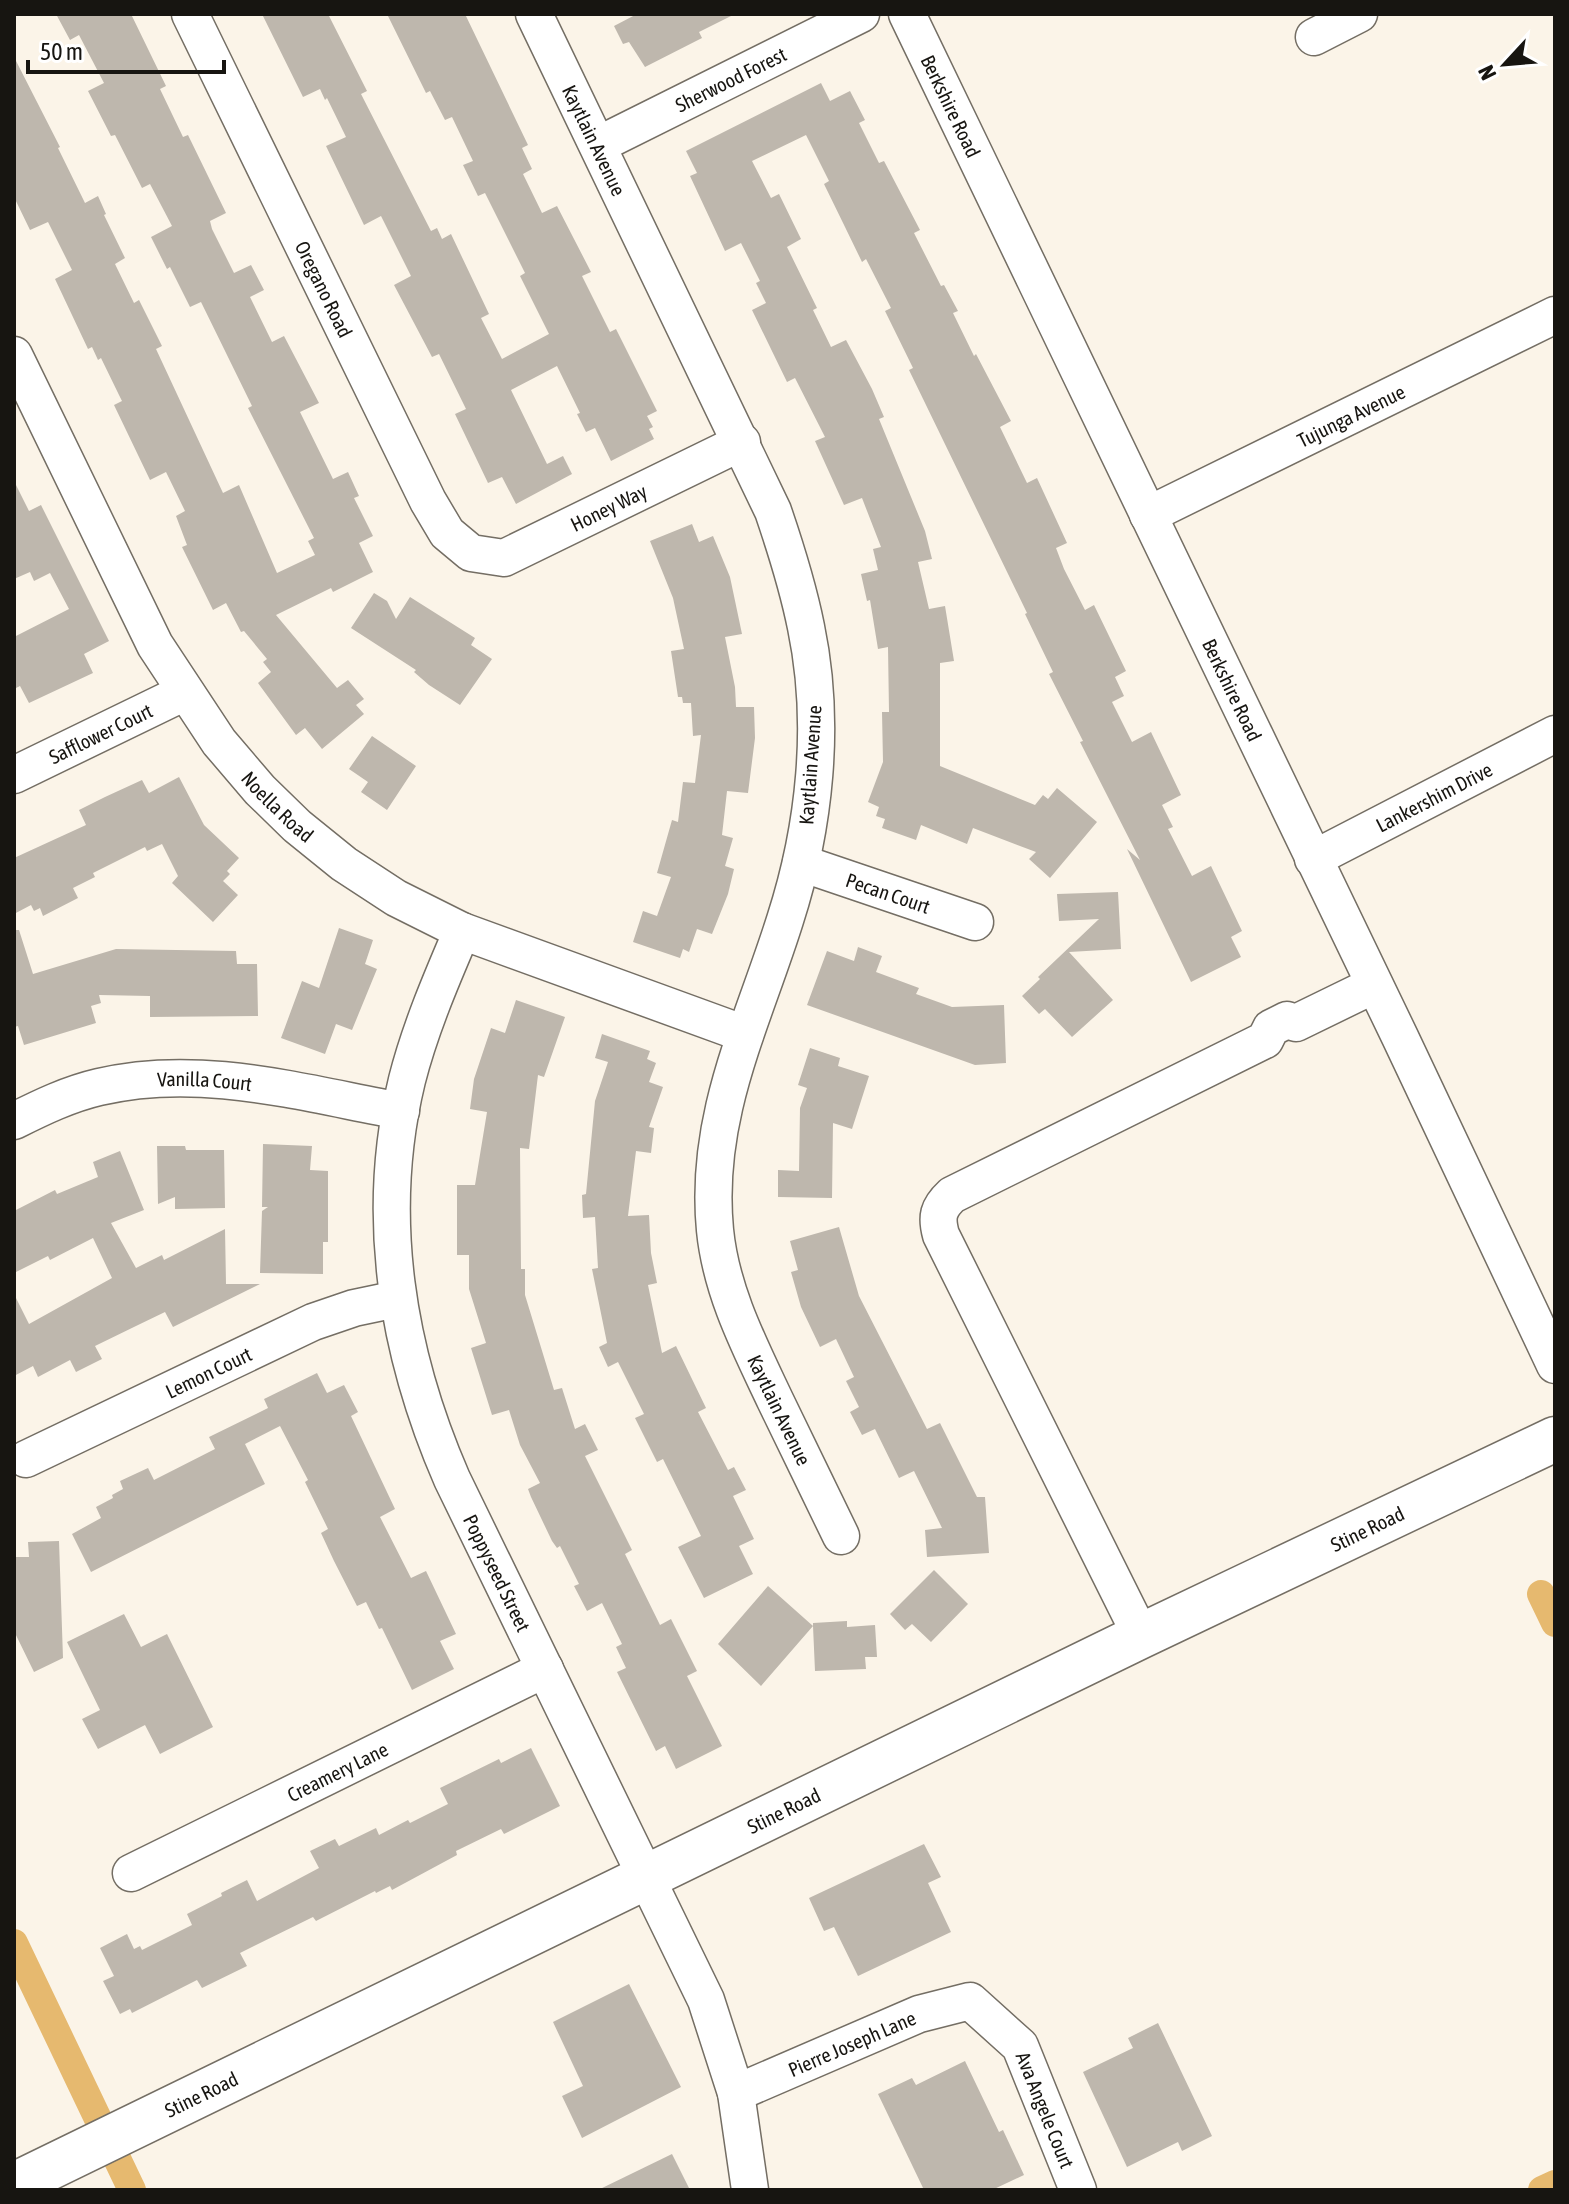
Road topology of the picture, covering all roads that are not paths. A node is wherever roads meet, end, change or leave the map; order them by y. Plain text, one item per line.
1 (190, 14) edge
2 (534, 14) edge
3 (861, 14) edge
4 (907, 14) edge
5 (1359, 14) edge
6 (1314, 37) dead end
7 (598, 145) junction
8 (1555, 315) edge
9 (14, 355) edge
10 (28, 424) edge
11 (742, 442) junction
12 (1148, 515) junction
13 (471, 553) joint
14 (185, 692) junction
15 (1555, 734) edge
16 (14, 775) edge
17 (1313, 859) junction
18 (801, 863) junction
19 (975, 922) dead end
20 (462, 931) junction
21 (1374, 985) junction
22 (745, 1034) junction
23 (401, 1111) junction
24 (14, 1121) edge
25 (397, 1299) junction
26 (1555, 1365) edge
27 (1555, 1439) edge
28 (26, 1459) dead end
29 (841, 1536) dead end
30 (1141, 1636) junction
31 (545, 1669) junction
32 (131, 1873) dead end
33 (646, 1877) junction
34 (970, 2001) joint
35 (736, 2093) junction
36 (14, 2185) edge
37 (750, 2190) edge
38 (1078, 2190) edge

1 - 13 street, Oregano Road
2 - 7 street, Kaytlain Avenue
3 - 7 street, Sherwood Forest
4 - 12 street, Berkshire Road
5 - 6 street
7 - 11 street, Kaytlain Avenue
8 - 12 street, Tujunga Avenue
9 - 10 street, Noella Road
10 - 14 street, Noella Road
11 - 13 street, Honey Way
11 - 18 street, Kaytlain Avenue
12 - 17 street, Berkshire Road
14 - 16 street, Safflower Court
14 - 20 street, Noella Road
15 - 17 street, Lankershim Drive
17 - 21 street, Berkshire Road
18 - 19 street, Pecan Court
18 - 22 street, Kaytlain Avenue
20 - 22 street, Noella Road
20 - 23 street, Poppyseed Street
21 - 26 street, Berkshire Road
21 - 30 street
22 - 29 street, Kaytlain Avenue
23 - 24 street, Vanilla Court
23 - 25 street, Poppyseed Street
25 - 28 street, Lemon Court
25 - 31 street, Poppyseed Street
27 - 30 main road, Stine Road
30 - 33 main road, Stine Road
31 - 32 street, Creamery Lane
31 - 33 street, Poppyseed Street
33 - 35 street, Poppyseed Street
33 - 36 main road, Stine Road
34 - 35 street, Pierre Joseph Lane
34 - 38 street, Ava Angele Court
35 - 37 street, Poppyseed Street

